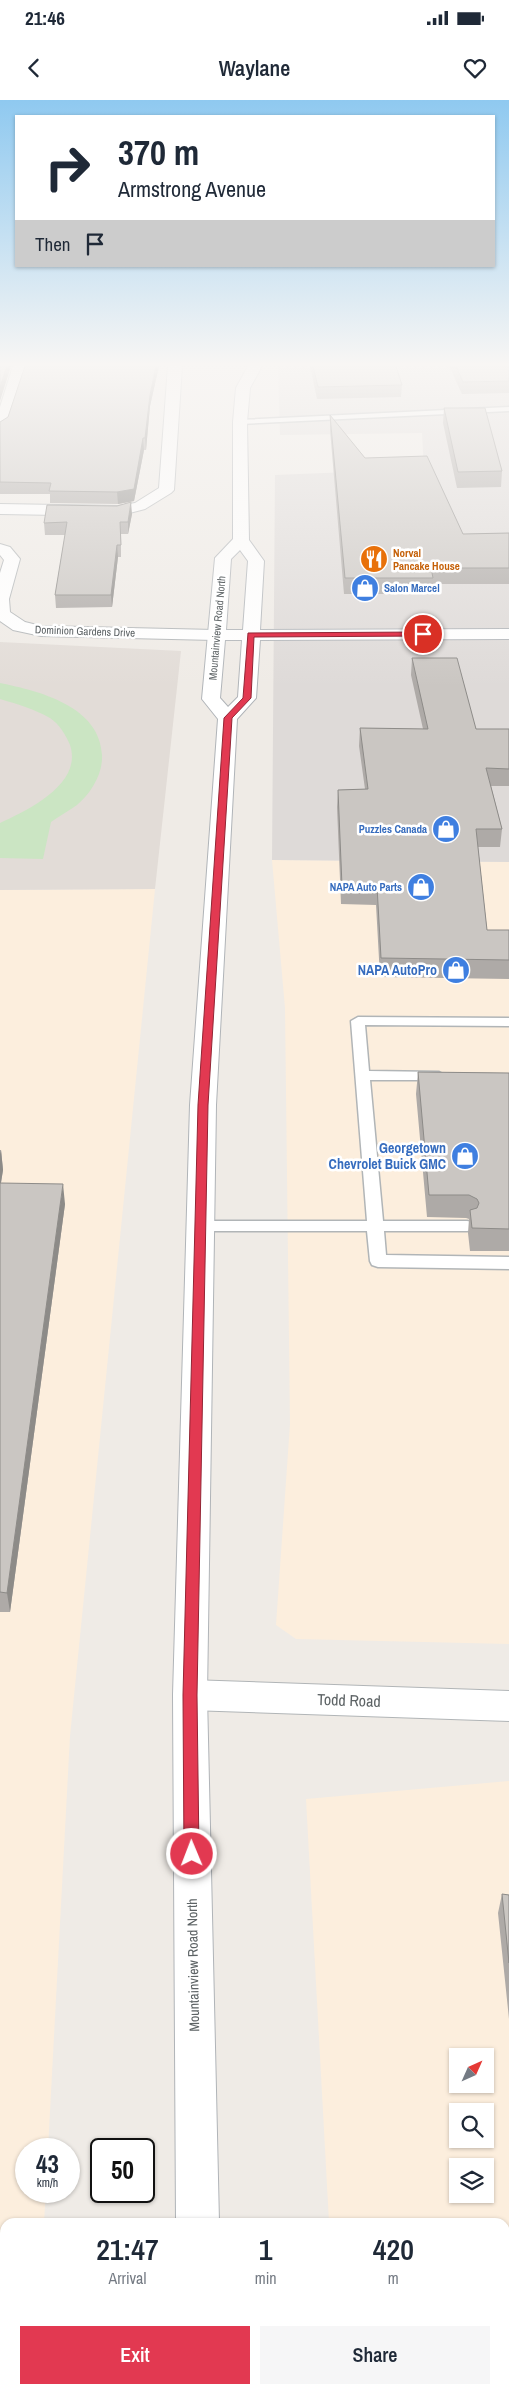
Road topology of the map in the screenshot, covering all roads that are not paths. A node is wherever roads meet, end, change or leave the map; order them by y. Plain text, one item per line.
1 (167, 473) edge
2 (240, 473) edge
3 (0, 509) edge
4 (240, 540) junction
5 (0, 550) edge
6 (251, 634) junction
7 (509, 634) edge
8 (215, 635) junction
9 (228, 718) junction
10 (509, 1022) edge
11 (362, 1075) junction
12 (450, 1076) edge
13 (200, 1226) junction
14 (467, 1226) dead end
15 (375, 1227) junction
16 (509, 1263) edge
17 (190, 1695) junction
18 (509, 1706) edge
19 (197, 2218) edge

1 - 3 main road
2 - 4 main road
4 - 6 main road
4 - 8 main road, Mountainview Road North
5 - 8 main road, Dominion Gardens Drive
6 - 7 main road
6 - 8 main road
6 - 9 main road
8 - 9 main road, Mountainview Road North
9 - 13 main road, Mountainview Road North
10 - 11 lane
11 - 12 lane
11 - 15 lane
13 - 15 lane
13 - 17 main road, Mountainview Road North
14 - 15 lane
15 - 16 lane
17 - 18 main road, Todd Road
17 - 19 main road, Mountainview Road North

